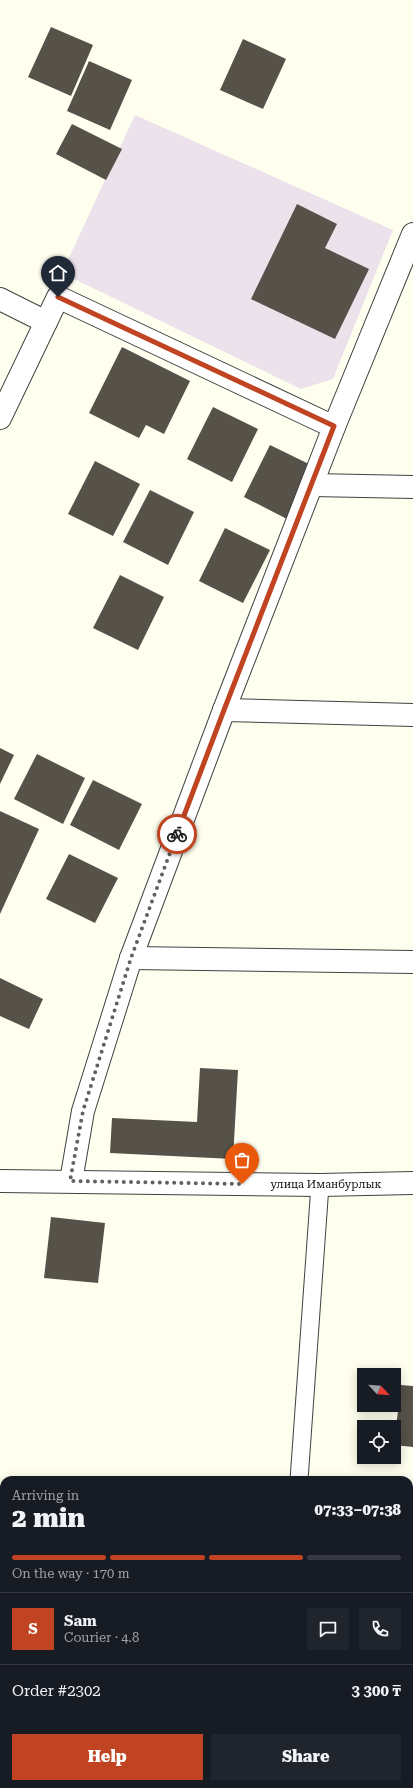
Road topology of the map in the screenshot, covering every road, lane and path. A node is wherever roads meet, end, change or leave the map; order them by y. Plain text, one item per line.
1 (413, 234) edge
2 (0, 299) edge
3 (46, 322) junction
4 (0, 418) edge
5 (334, 426) junction
6 (312, 485) junction
7 (413, 487) edge
8 (224, 710) junction
9 (413, 715) edge
10 (131, 958) junction
11 (413, 962) edge
12 (0, 1180) edge
13 (70, 1181) junction
14 (413, 1183) edge
15 (320, 1185) junction
16 (299, 1476) edge

1 - 5 street
2 - 3 street
3 - 4 street
3 - 5 street
5 - 6 street
6 - 7 street
6 - 8 street
8 - 9 street
8 - 10 street
10 - 11 street
10 - 13 street
12 - 13 street, улица Иманбурлык
13 - 15 street, улица Иманбурлык
14 - 15 street, улица Иманбурлык
15 - 16 lane

